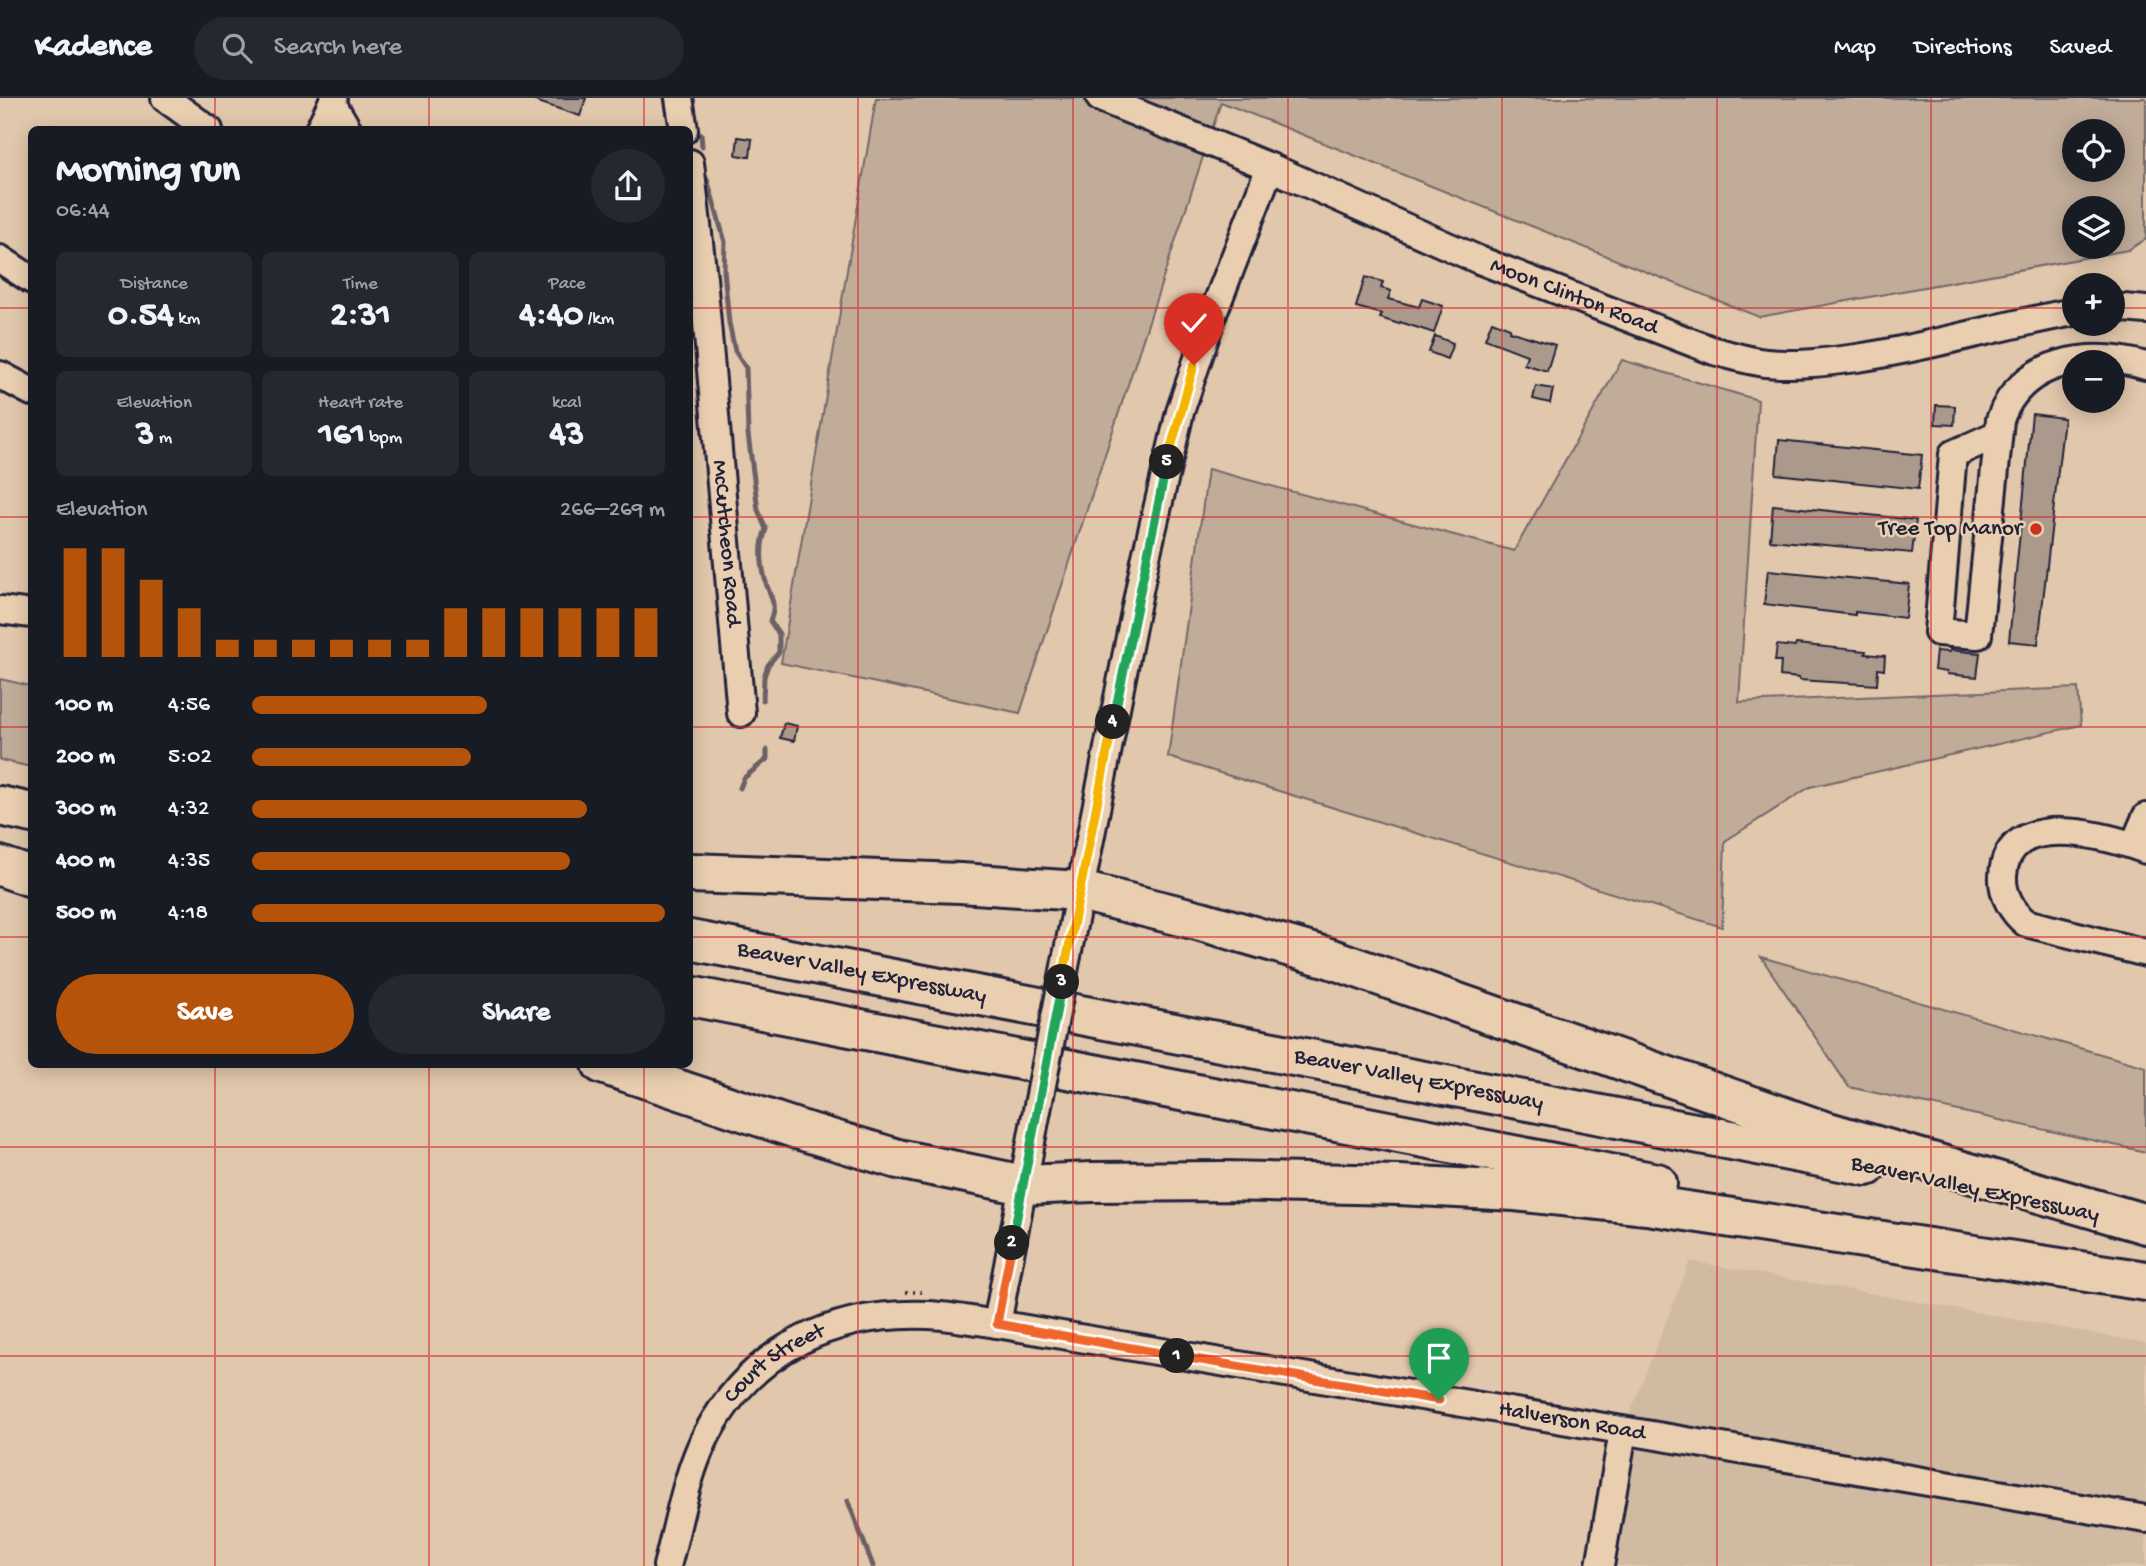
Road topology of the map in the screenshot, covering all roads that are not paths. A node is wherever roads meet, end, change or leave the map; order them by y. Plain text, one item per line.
1 (164, 98) edge
2 (679, 98) edge
3 (1100, 98) edge
4 (333, 100) edge
5 (203, 126) edge
6 (321, 126) edge
7 (346, 126) edge
8 (683, 126) edge
9 (1270, 167) junction
10 (693, 188) edge
11 (0, 259) edge
12 (28, 277) edge
13 (2125, 308) edge
14 (2146, 310) edge
15 (2062, 315) edge
16 (2146, 366) edge
17 (0, 376) edge
18 (28, 390) edge
19 (1999, 427) junction
20 (0, 610) edge
21 (28, 614) edge
22 (741, 713) dead end
23 (0, 797) edge
24 (28, 801) edge
25 (0, 806) edge
26 (28, 812) edge
27 (2146, 817) edge
28 (2140, 848) edge
29 (0, 865) edge
30 (28, 869) edge
31 (693, 873) edge
32 (28, 876) edge
33 (1080, 891) junction
34 (693, 941) edge
35 (2146, 953) edge
36 (693, 997) edge
37 (614, 1068) edge
38 (1024, 1185) junction
39 (2146, 1225) edge
40 (2146, 1279) edge
41 (997, 1324) junction
42 (1623, 1431) junction
43 (2146, 1519) edge
44 (667, 1566) edge
45 (1600, 1566) edge

1 - 5 street
2 - 8 street
3 - 9 street, Moon Clinton Road
4 - 6 street
4 - 7 street
9 - 15 street, Moon Clinton Road
9 - 33 street
10 - 22 street, McCutcheon Road
11 - 12 street
13 - 14 street
16 - 19 street
17 - 18 street
19 - 19 street
20 - 21 street
23 - 24 highway
25 - 26 highway
27 - 28 street
28 - 35 street
29 - 30 highway
29 - 32 highway
31 - 33 highway
33 - 38 street, bridge
33 - 39 highway
34 - 39 highway, Beaver Valley Expressway
36 - 40 highway
37 - 38 highway
38 - 40 highway
38 - 41 street
41 - 42 street, Halverson Road
41 - 44 street, Court Street
42 - 43 street, Halverson Road
42 - 45 street

